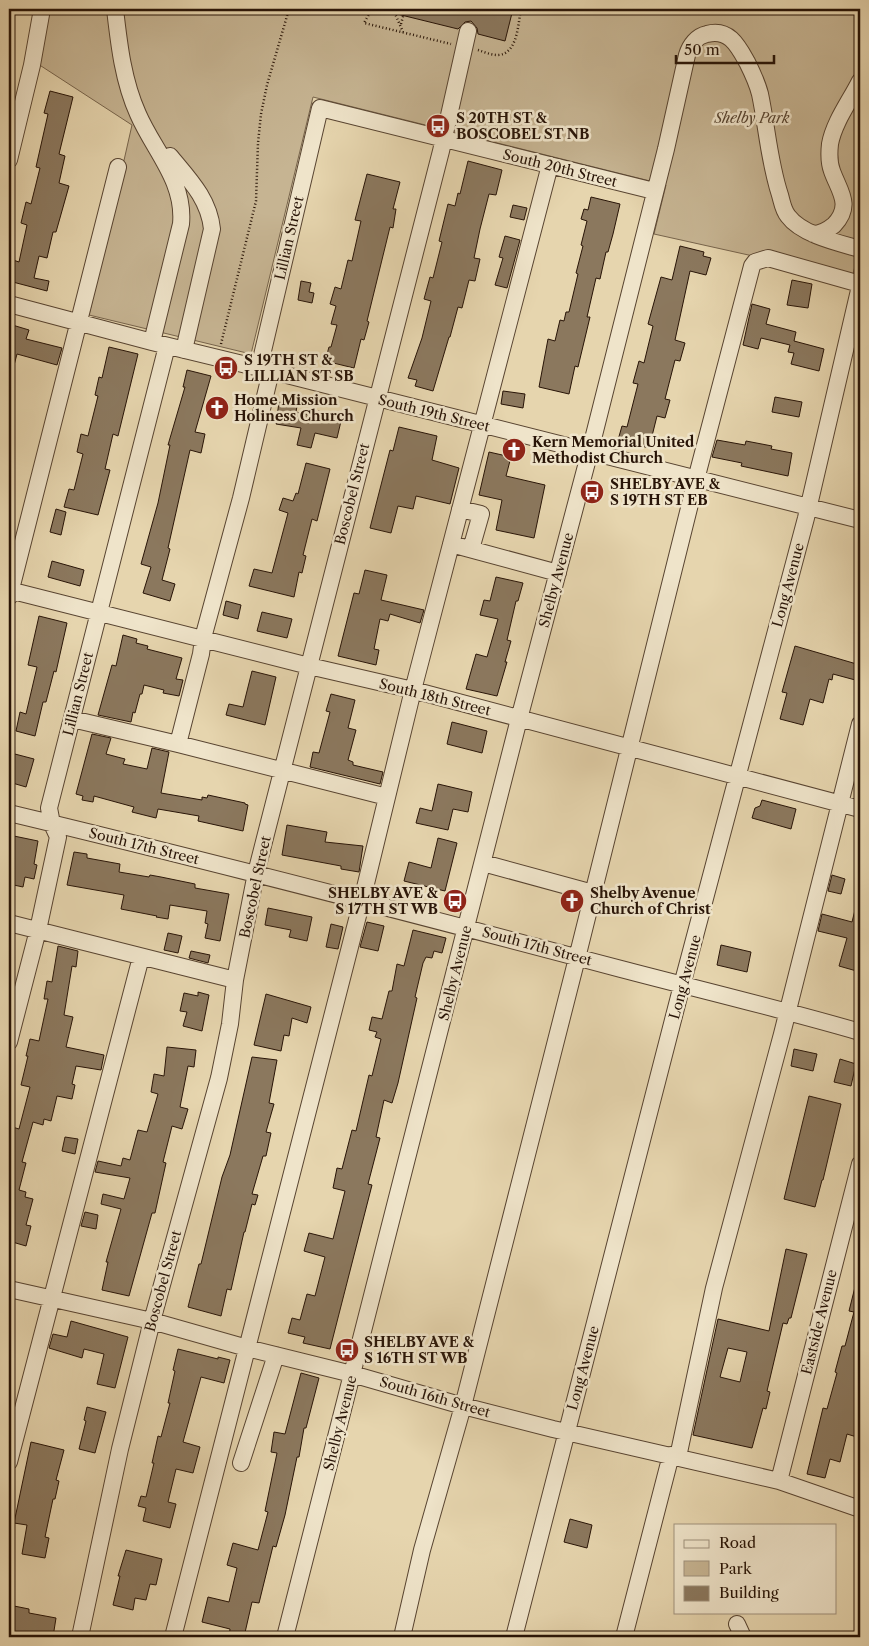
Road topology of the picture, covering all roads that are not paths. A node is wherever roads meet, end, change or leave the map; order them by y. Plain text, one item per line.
1 (42, 9) edge
2 (115, 9) edge
3 (468, 31) dead end
4 (860, 81) edge
5 (320, 108) joint
6 (138, 114) junction
7 (443, 139) junction
8 (9, 160) edge
9 (550, 165) junction
10 (118, 167) dead end
11 (654, 192) junction
12 (179, 232) junction
13 (813, 234) junction
14 (211, 238) junction
15 (860, 249) edge
16 (860, 285) edge
17 (9, 304) edge
18 (80, 322) junction
19 (160, 344) junction
20 (184, 350) junction
21 (265, 369) junction
22 (377, 398) junction
23 (482, 425) junction
24 (590, 451) junction
25 (696, 478) junction
26 (809, 506) junction
27 (460, 509) junction
28 (860, 520) edge
29 (451, 544) junction
30 (471, 549) junction
31 (558, 573) junction
32 (9, 592) edge
33 (99, 613) junction
34 (203, 638) junction
35 (308, 666) junction
36 (413, 690) junction
37 (72, 719) junction
38 (519, 719) junction
39 (860, 724) edge
40 (178, 744) junction
41 (629, 748) junction
42 (282, 771) junction
43 (738, 776) junction
44 (387, 797) junction
45 (841, 803) junction
46 (860, 808) edge
47 (9, 813) edge
48 (52, 824) junction
49 (483, 862) junction
50 (256, 873) junction
51 (593, 893) junction
52 (362, 900) junction
53 (9, 923) edge
54 (466, 928) junction
55 (38, 930) junction
56 (141, 957) junction
57 (577, 957) junction
58 (235, 980) junction
59 (682, 985) junction
60 (787, 1010) junction
61 (860, 1032) edge
62 (9, 1042) edge
63 (860, 1164) edge
64 (9, 1289) edge
65 (50, 1299) junction
66 (152, 1322) junction
67 (247, 1348) junction
68 (276, 1355) junction
69 (352, 1374) junction
70 (463, 1406) junction
71 (566, 1432) junction
72 (675, 1456) junction
73 (9, 1462) edge
74 (241, 1463) dead end
75 (779, 1481) junction
76 (860, 1509) edge
77 (80, 1637) edge
78 (172, 1637) edge
79 (285, 1637) edge
80 (402, 1637) edge
81 (514, 1637) edge
82 (624, 1637) edge

1 - 8 street
2 - 6 street
3 - 7 street, Boscobel Street
4 - 13 street
5 - 7 street, South 20th Street
5 - 21 street, Lillian Street
6 - 12 street, Lillian Street
6 - 14 street
7 - 9 street, South 20th Street
7 - 22 street, Boscobel Street
9 - 11 street, South 20th Street
9 - 23 street
10 - 18 street
11 - 13 street, Shelby Avenue
11 - 24 street, Shelby Avenue
12 - 14 street
12 - 19 street, Lillian Street
13 - 15 street
14 - 20 street
16 - 25 street
16 - 26 street, Long Avenue
17 - 18 street, South 19th Street
18 - 19 street, South 19th Street
18 - 32 street
19 - 20 street, South 19th Street
19 - 33 street, Lillian Street
20 - 21 street, South 19th Street
21 - 22 street, South 19th Street
21 - 34 street, Lillian Street
22 - 23 street, South 19th Street
22 - 35 street, Boscobel Street
23 - 24 street, South 19th Street
23 - 27 street
24 - 25 street, South 19th Street
24 - 31 street, Shelby Avenue
25 - 26 street, South 19th Street
25 - 41 street
26 - 28 street, South 19th Street
26 - 43 street, Long Avenue
27 - 29 street
27 - 30 street
29 - 30 street
29 - 36 street
30 - 31 street
31 - 38 street, Shelby Avenue
32 - 33 street, South 18th Street
33 - 34 street, South 18th Street
33 - 37 street, Lillian Street
34 - 35 street, South 18th Street
34 - 40 street, Lillian Street
35 - 36 street, South 18th Street
35 - 42 street, Boscobel Street
36 - 38 street, South 18th Street
36 - 44 street
37 - 40 street
37 - 48 street, Lillian Street
38 - 41 street, South 18th Street
38 - 49 street, Shelby Avenue
39 - 45 street
40 - 42 street
41 - 43 street, South 18th Street
41 - 51 street
42 - 44 street
42 - 50 street, Boscobel Street
43 - 45 street, South 18th Street
43 - 59 street, Long Avenue
44 - 52 street
45 - 46 street, South 18th Street
45 - 60 street
47 - 48 street, South 17th Street
48 - 50 street, South 17th Street
48 - 55 street, Lillian Street
49 - 51 street
49 - 54 street, Shelby Avenue
50 - 52 street, South 17th Street
50 - 58 street, Boscobel Street
51 - 57 street
52 - 54 street, South 17th Street
52 - 67 street
53 - 55 street
54 - 57 street, South 17th Street
54 - 69 street, Shelby Avenue
55 - 56 street
55 - 62 street, Lillian Street
56 - 58 street
56 - 65 street
57 - 59 street, South 17th Street
57 - 70 street
58 - 66 street, Boscobel Street
59 - 60 street, South 17th Street
59 - 71 street, Long Avenue
60 - 61 street, South 17th Street
60 - 72 street
63 - 75 street, Eastside Avenue
64 - 65 street, South 16th Street
65 - 66 street, South 16th Street
65 - 73 street
66 - 67 street, South 16th Street
66 - 77 street, Boscobel Street
67 - 68 street, South 16th Street
67 - 78 street
68 - 69 street, South 16th Street
68 - 74 street
69 - 70 street, South 16th Street
69 - 79 street, Shelby Avenue
70 - 71 street, South 16th Street
70 - 80 street
71 - 72 street, South 16th Street
71 - 81 street, Long Avenue
72 - 75 street, South 16th Street
72 - 82 street
75 - 76 street, South 16th Street

